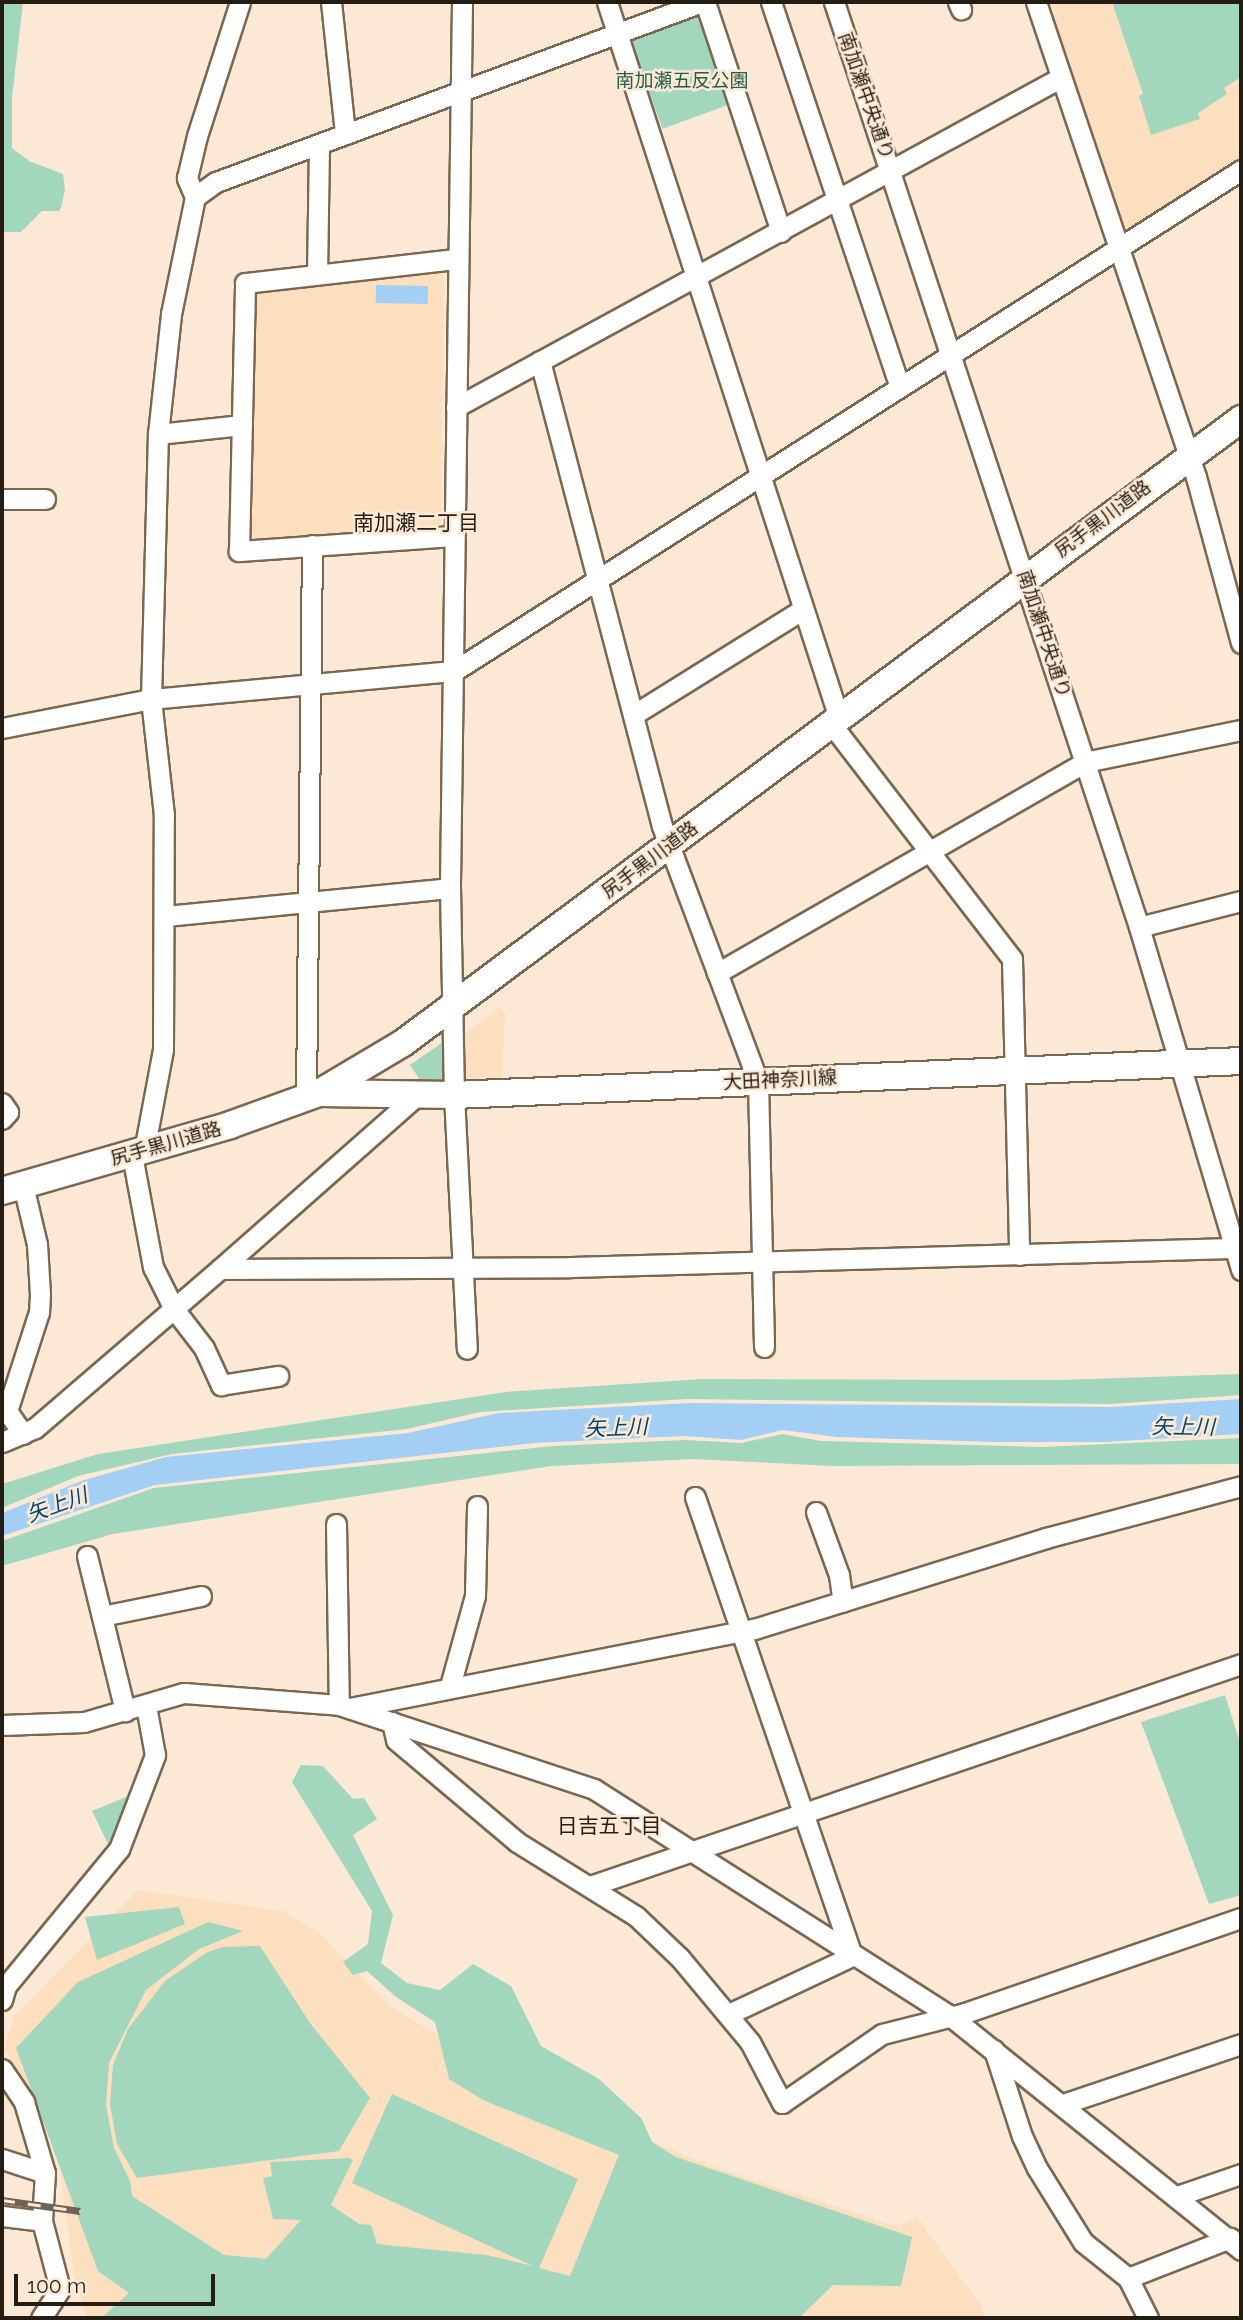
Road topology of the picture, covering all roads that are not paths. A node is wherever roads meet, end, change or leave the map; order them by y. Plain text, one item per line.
1 (240, 2) edge
2 (331, 2) edge
3 (462, 2) edge
4 (607, 2) edge
5 (703, 2) edge
6 (771, 2) edge
7 (834, 2) edge
8 (1036, 2) edge
9 (619, 35) junction
10 (1060, 78) junction
11 (460, 92) junction
12 (345, 134) junction
13 (319, 144) junction
14 (1241, 170) edge
15 (892, 172) junction
16 (195, 197) junction
17 (837, 201) junction
18 (780, 232) junction
19 (1118, 246) junction
20 (457, 259) junction
21 (317, 274) junction
22 (697, 277) junction
23 (951, 354) junction
24 (540, 361) junction
25 (900, 387) junction
26 (456, 407) junction
27 (1241, 419) edge
28 (242, 425) junction
29 (158, 434) junction
30 (1188, 458) junction
31 (761, 475) junction
32 (2, 499) edge
33 (45, 499) dead end
34 (454, 536) junction
35 (312, 545) junction
36 (1026, 578) junction
37 (597, 579) junction
38 (803, 608) junction
39 (1241, 643) edge
40 (454, 671) junction
41 (311, 684) junction
42 (151, 699) junction
43 (633, 715) junction
44 (835, 722) junction
45 (2, 728) edge
46 (1241, 730) edge
47 (1085, 762) junction
48 (670, 844) junction
49 (930, 853) junction
50 (450, 888) junction
51 (1241, 901) edge
52 (309, 902) junction
53 (164, 916) junction
54 (1139, 927) junction
55 (717, 973) junction
56 (451, 1009) junction
57 (1241, 1061) edge
58 (1180, 1064) junction
59 (1013, 1070) junction
60 (758, 1081) junction
61 (313, 1095) junction
62 (454, 1095) junction
63 (416, 1096) junction
64 (2, 1103) edge
65 (2, 1119) edge
66 (138, 1153) junction
67 (7, 1188) edge
68 (1236, 1248) junction
69 (1019, 1255) junction
70 (761, 1262) junction
71 (462, 1265) junction
72 (220, 1269) junction
73 (1241, 1270) edge
74 (174, 1309) junction
75 (764, 1346) dead end
76 (467, 1349) dead end
77 (278, 1376) dead end
78 (23, 1434) junction
79 (2, 1442) edge
80 (1241, 1486) edge
81 (695, 1497) dead end
82 (477, 1507) dead end
83 (816, 1512) dead end
84 (336, 1524) dead end
85 (87, 1556) dead end
86 (201, 1596) dead end
87 (843, 1601) junction
88 (102, 1616) junction
89 (741, 1633) junction
90 (1241, 1664) edge
91 (450, 1686) junction
92 (146, 1706) junction
93 (344, 1707) junction
94 (125, 1711) junction
95 (392, 1722) junction
96 (2, 1725) edge
97 (803, 1812) junction
98 (692, 1851) junction
99 (590, 1886) junction
100 (1241, 1918) edge
101 (852, 1956) junction
102 (3, 1990) edge
103 (729, 2014) junction
104 (949, 2015) junction
105 (1241, 2044) edge
106 (995, 2050) junction
107 (2, 2068) edge
108 (1063, 2104) junction
109 (2, 2159) edge
110 (45, 2173) junction
111 (1241, 2174) edge
112 (1177, 2196) junction
113 (2, 2216) edge
114 (42, 2221) junction
115 (1236, 2244) edge
116 (1128, 2278) junction
117 (41, 2318) edge
118 (1148, 2318) edge

1 - 16 street
2 - 12 street
3 - 11 street
4 - 9 street
5 - 9 street
5 - 18 street
6 - 17 street
7 - 15 street, 南加瀬中央通り
8 - 10 street
9 - 11 street
9 - 22 street
10 - 15 street
10 - 19 street
11 - 12 street
11 - 20 street
12 - 13 street
13 - 16 street
13 - 21 street
14 - 19 street
15 - 17 street
15 - 23 street, 南加瀬中央通り
16 - 29 street
17 - 18 street
17 - 25 street
18 - 22 street
19 - 23 street
19 - 30 street
20 - 21 street
20 - 26 street
21 - 28 street
22 - 24 street
22 - 31 street
23 - 25 street
23 - 36 street, 南加瀬中央通り
24 - 26 street
24 - 37 street
25 - 31 street
26 - 34 street
27 - 30 main road, 尻手黒川道路
28 - 29 street
28 - 35 street
29 - 42 street
30 - 36 main road, 尻手黒川道路
30 - 39 street
31 - 37 street
31 - 38 street
32 - 33 street
34 - 35 street
34 - 40 street
35 - 41 street
36 - 44 main road, 尻手黒川道路
36 - 47 street, 南加瀬中央通り
37 - 40 street
37 - 43 street
38 - 43 street
38 - 44 street
40 - 41 street
40 - 50 street
41 - 42 street
41 - 52 street
42 - 45 street
42 - 53 street
43 - 48 street
44 - 48 main road, 尻手黒川道路
44 - 49 street
46 - 47 street
47 - 49 street
47 - 54 street, 南加瀬中央通り
48 - 55 street
48 - 56 main road, 尻手黒川道路
49 - 55 street
49 - 59 street
50 - 52 street
50 - 56 street
51 - 54 street
52 - 53 street
52 - 61 street
53 - 66 street
54 - 58 street, 南加瀬中央通り
55 - 60 street
56 - 61 main road, 尻手黒川道路
56 - 62 street
57 - 58 main road, 大田神奈川線
58 - 59 main road, 大田神奈川線
58 - 68 street, 南加瀬中央通り
59 - 60 main road, 大田神奈川線
59 - 69 street
60 - 62 main road, 大田神奈川線
60 - 70 street
61 - 63 main road, 大田神奈川線
61 - 66 main road, 尻手黒川道路
62 - 63 main road, 大田神奈川線
62 - 71 street
63 - 72 street
64 - 65 street
66 - 67 main road, 尻手黒川道路
66 - 74 street
67 - 78 street
68 - 69 street
68 - 73 street, 南加瀬中央通り
69 - 70 street
70 - 71 street
70 - 75 street
71 - 72 street
71 - 76 street
72 - 74 street
74 - 77 street
74 - 78 street
78 - 79 street
80 - 87 street
81 - 89 street
82 - 91 street
83 - 87 street
84 - 93 street
85 - 88 street
86 - 88 street
87 - 89 street
88 - 94 street
89 - 91 street
89 - 97 street
90 - 97 street
91 - 93 street
92 - 93 street
92 - 94 street
92 - 102 street
93 - 95 street
94 - 96 street
95 - 98 street
95 - 99 street
97 - 98 street
97 - 101 street
98 - 99 street
98 - 101 street
99 - 103 street
100 - 104 street
101 - 103 street
101 - 104 street
103 - 104 street
104 - 106 street
105 - 108 street
106 - 108 street
106 - 116 street
107 - 110 street
108 - 112 street
109 - 110 street
110 - 114 street
111 - 112 street
112 - 115 street
113 - 114 street
114 - 117 street
115 - 116 street
116 - 118 street

